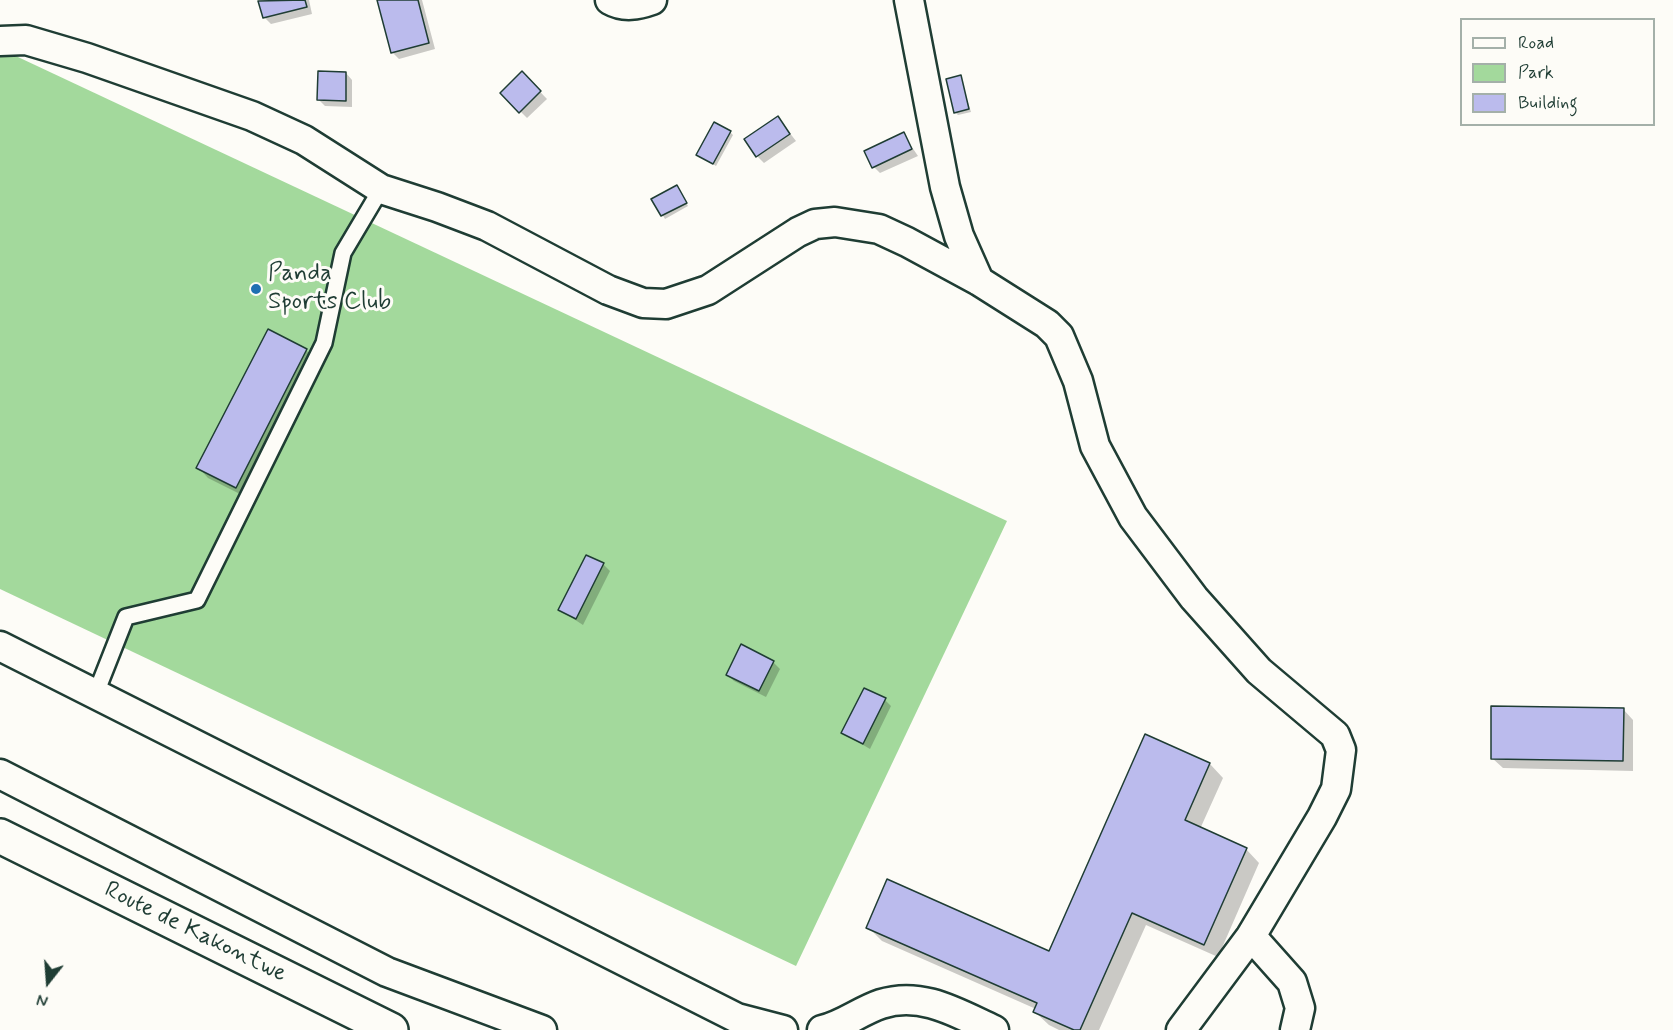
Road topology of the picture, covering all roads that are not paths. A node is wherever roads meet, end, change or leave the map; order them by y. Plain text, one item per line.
1 (610, 0) edge
2 (652, 0) edge
3 (909, 0) edge
4 (0, 40) edge
5 (381, 189) junction
6 (979, 281) junction
7 (0, 646) edge
8 (96, 693) junction
9 (0, 774) edge
10 (0, 836) edge
11 (1251, 936) junction
12 (391, 1030) edge
13 (542, 1030) edge
14 (783, 1030) edge
15 (822, 1030) edge
16 (994, 1030) edge
17 (1181, 1030) edge
18 (1295, 1030) edge

1 - 2 street
3 - 6 street
4 - 5 street
5 - 6 street
5 - 8 lane
6 - 11 street
7 - 8 street
8 - 14 street
9 - 13 street
10 - 12 street, Route de Kakontwe
11 - 17 street
11 - 18 street
15 - 16 street

